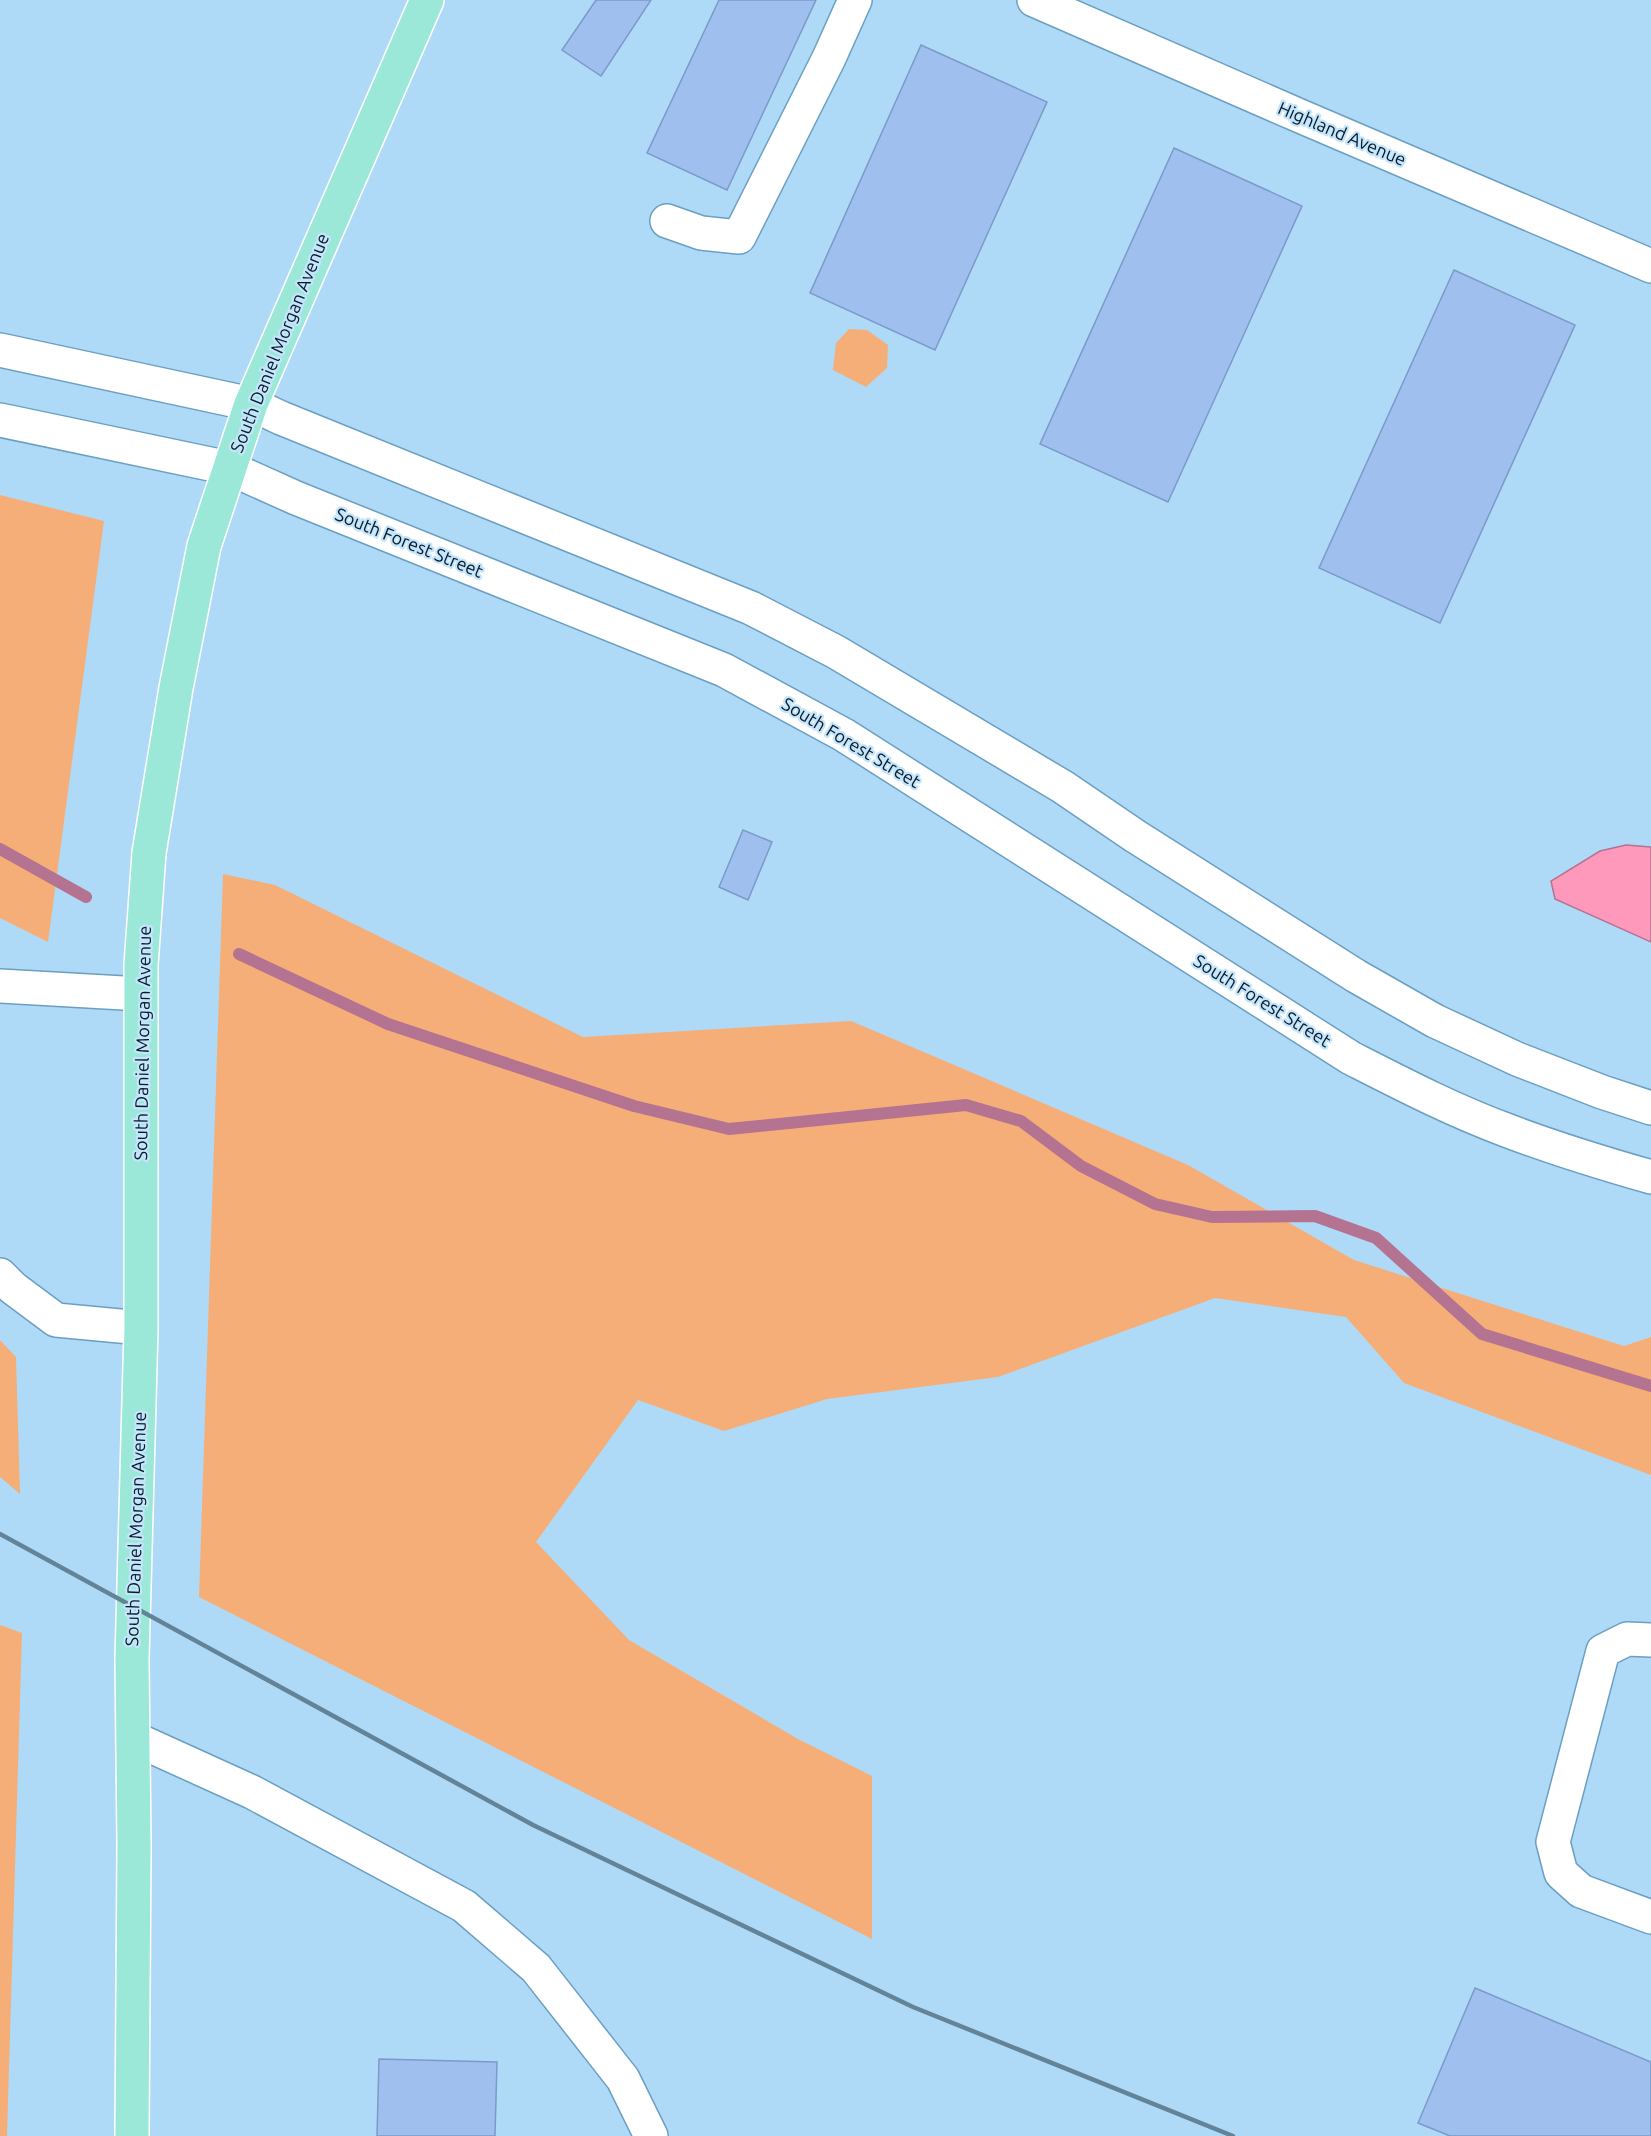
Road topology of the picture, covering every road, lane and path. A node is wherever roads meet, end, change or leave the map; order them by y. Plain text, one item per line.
1 (427, 0) edge
2 (855, 0) edge
3 (1034, 0) edge
4 (667, 221) dead end
5 (1651, 266) edge
6 (0, 350) edge
7 (251, 404) junction
8 (0, 420) edge
9 (229, 468) junction
10 (0, 986) edge
11 (141, 994) junction
12 (1651, 1108) edge
13 (1651, 1177) edge
14 (0, 1275) edge
15 (141, 1328) junction
16 (1651, 1640) edge
17 (133, 1738) junction
18 (1651, 1917) edge
19 (132, 2136) edge
20 (651, 2136) edge

1 - 7 main road, South Daniel Morgan Avenue
2 - 4 street
3 - 5 street, Highland Avenue
6 - 7 street
7 - 9 main road, South Daniel Morgan Avenue
7 - 12 street
8 - 9 street, South Forest Street
9 - 11 main road, South Daniel Morgan Avenue
9 - 13 street, South Forest Street
10 - 11 street
11 - 15 main road, South Daniel Morgan Avenue
14 - 15 street
15 - 17 main road, South Daniel Morgan Avenue
16 - 18 street
17 - 19 main road, South Daniel Morgan Avenue
17 - 20 street

